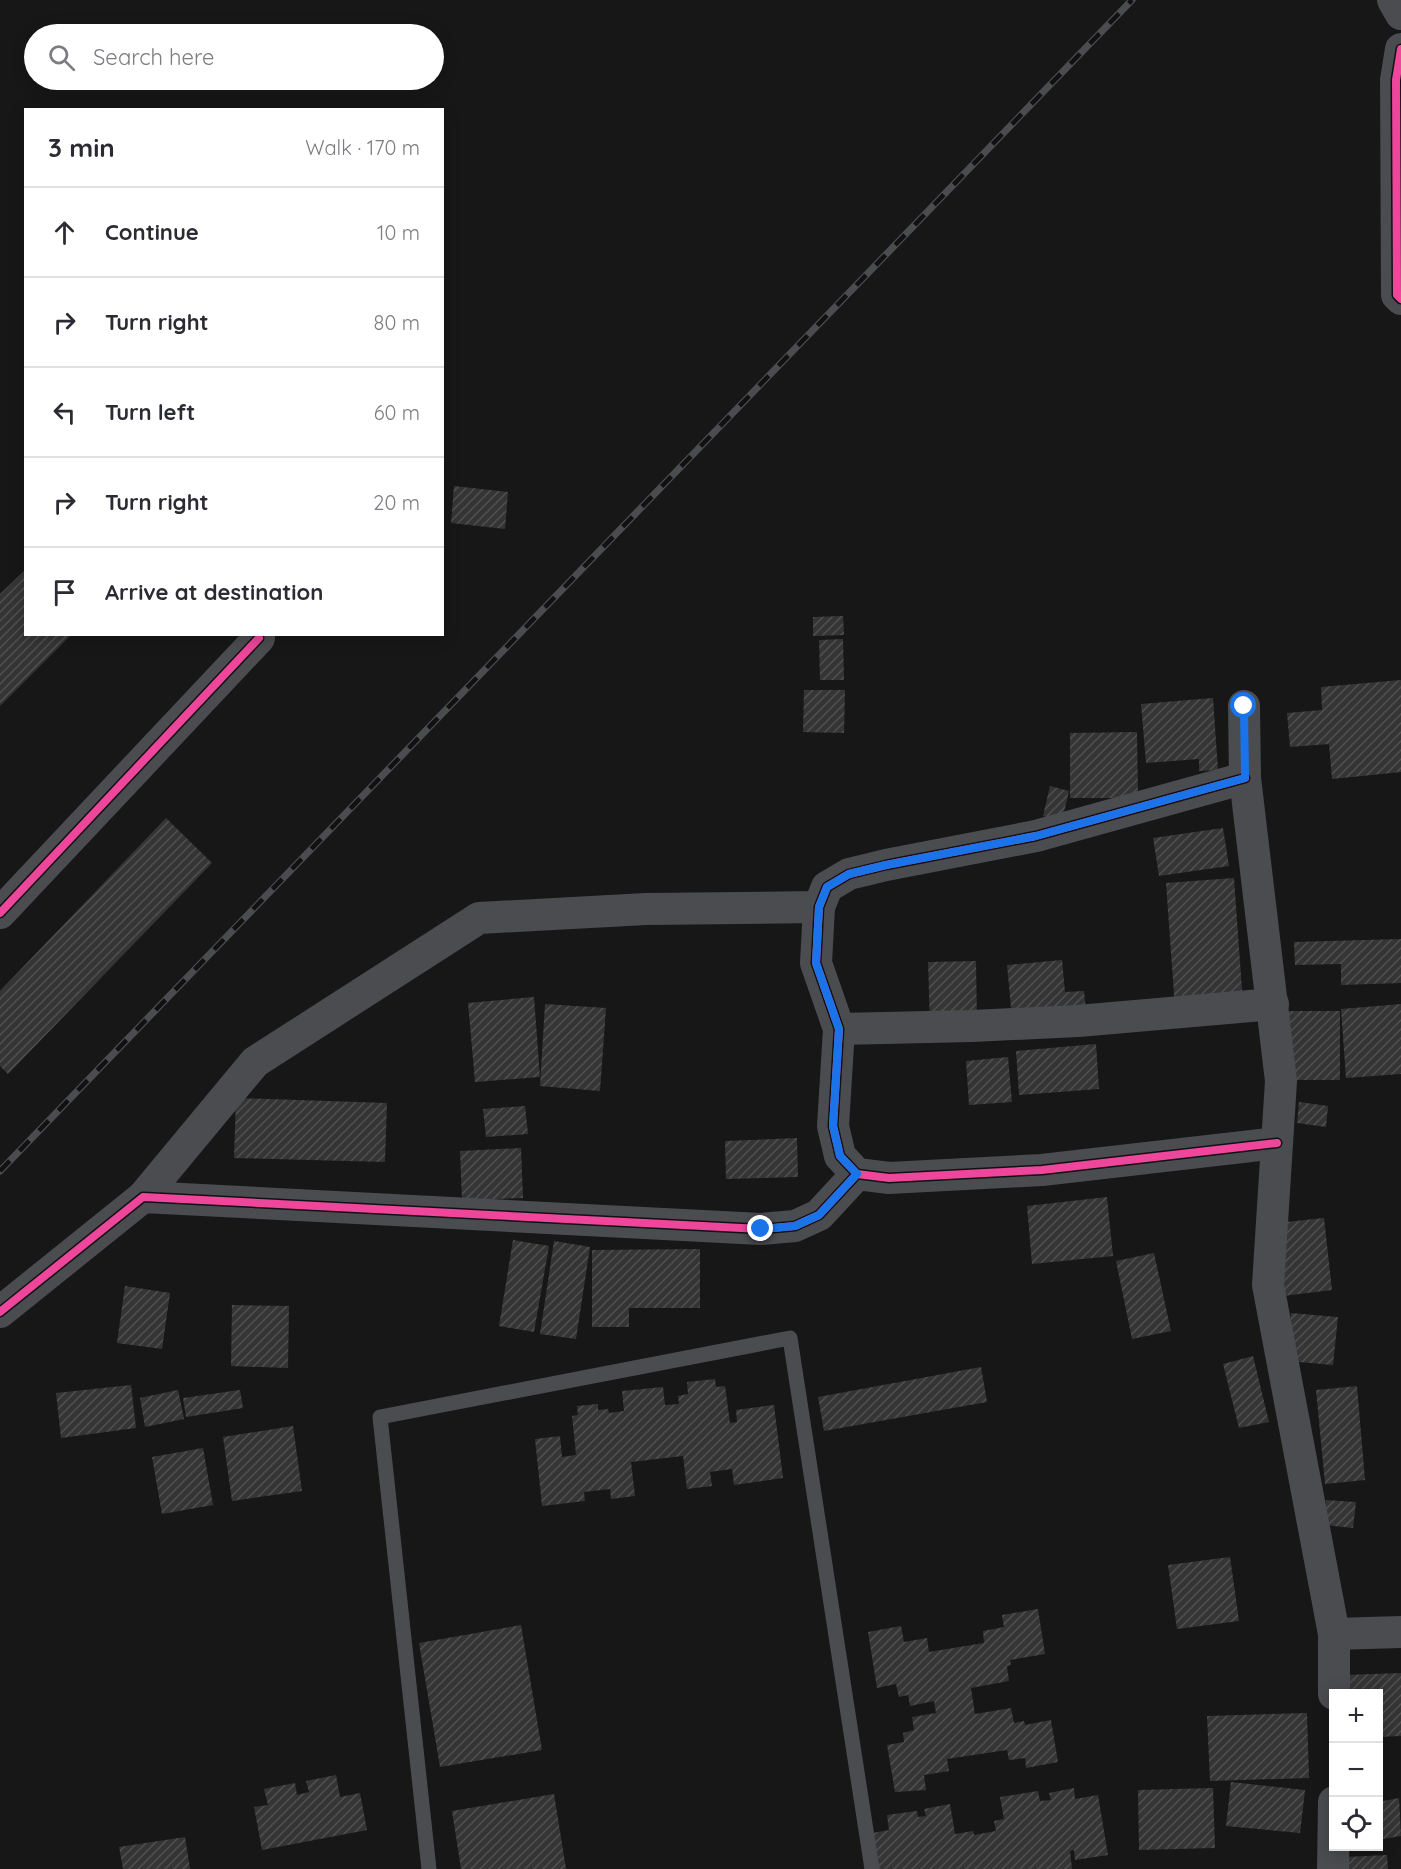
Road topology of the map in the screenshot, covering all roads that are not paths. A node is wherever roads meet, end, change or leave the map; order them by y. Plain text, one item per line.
1 (1393, 0) edge
2 (1401, 14) edge
3 (1401, 49) edge
4 (1401, 299) edge
5 (258, 638) dead end
6 (1244, 706) dead end
7 (1245, 778) junction
8 (819, 907) junction
9 (0, 913) edge
10 (1273, 1004) junction
11 (839, 1029) junction
12 (1278, 1143) junction
13 (857, 1174) junction
14 (143, 1197) junction
15 (0, 1312) edge
16 (1401, 1632) edge
17 (1334, 1634) junction
18 (1334, 1689) edge
19 (1333, 1851) edge
20 (429, 1869) edge
21 (872, 1869) edge
22 (1333, 1869) edge

1 - 2 street
3 - 4 street
5 - 9 street
6 - 7 street
7 - 8 street
7 - 10 street
8 - 11 street
8 - 14 street
10 - 11 street
10 - 12 street
11 - 13 street
12 - 13 street
12 - 17 street
13 - 14 street
14 - 15 street
16 - 17 street
17 - 18 street
19 - 22 street
20 - 21 lane

